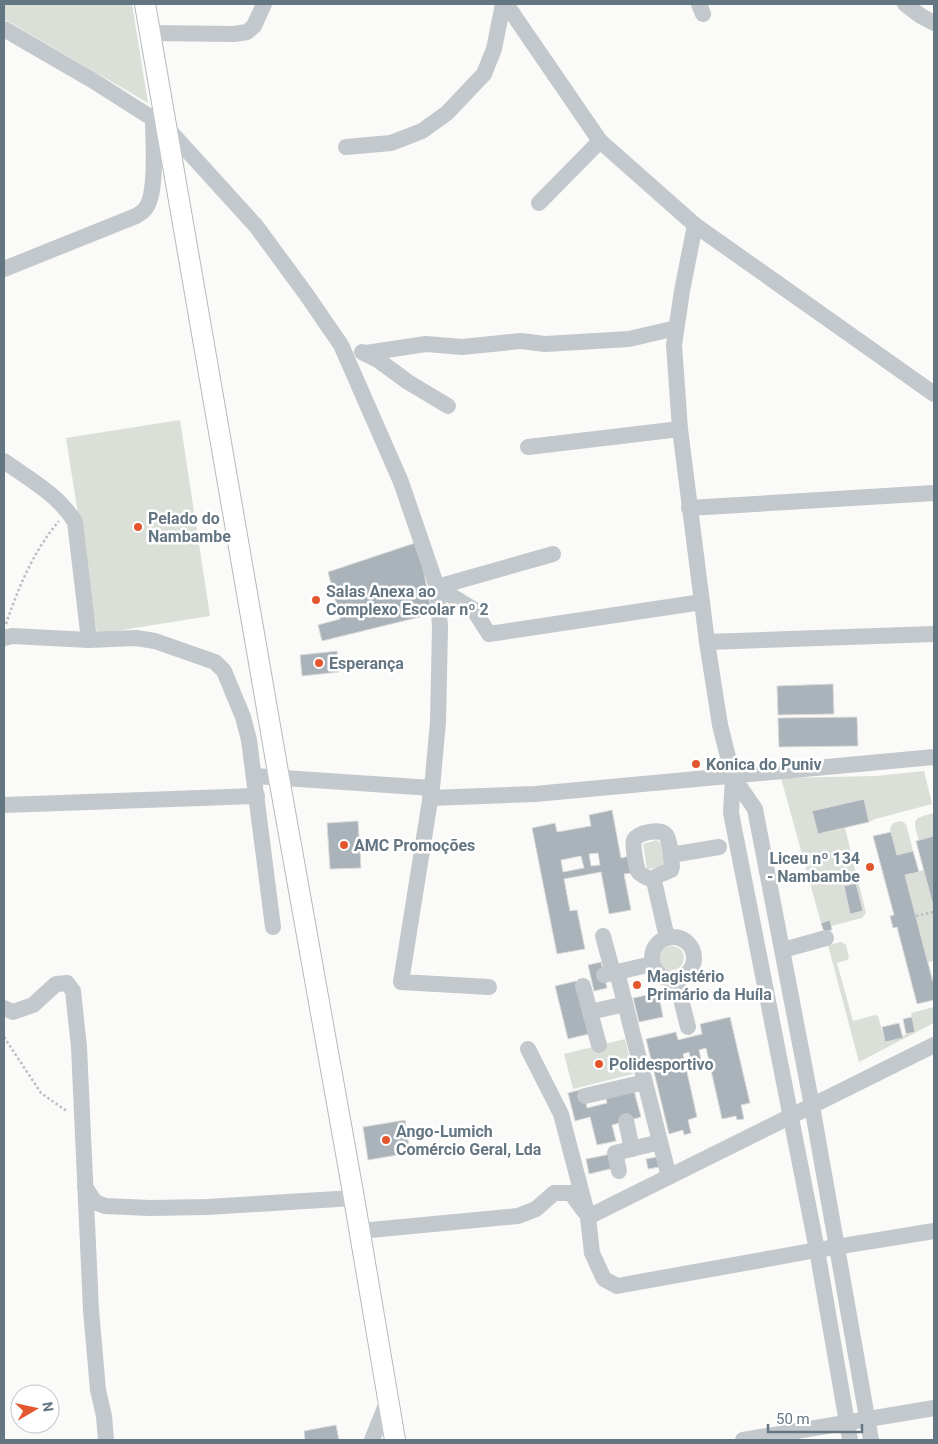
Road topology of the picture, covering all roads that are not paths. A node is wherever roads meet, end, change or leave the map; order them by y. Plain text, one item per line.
1 (145, 4) edge
2 (264, 4) edge
3 (504, 4) edge
4 (905, 4) edge
5 (934, 23) edge
6 (4, 29) edge
7 (150, 33) junction
8 (159, 123) junction
9 (600, 141) junction
10 (346, 147) dead end
11 (539, 204) dead end
12 (695, 226) junction
13 (4, 269) edge
14 (676, 328) junction
15 (629, 339) junction
16 (341, 345) junction
17 (674, 345) junction
18 (366, 353) junction
19 (933, 390) edge
20 (448, 406) dead end
21 (934, 410) edge
22 (680, 429) junction
23 (528, 447) dead end
24 (4, 461) edge
25 (934, 493) edge
26 (689, 508) junction
27 (553, 554) dead end
28 (437, 587) junction
29 (702, 602) junction
30 (934, 634) edge
31 (4, 638) edge
32 (89, 640) junction
33 (708, 642) junction
34 (934, 757) edge
35 (254, 776) junction
36 (733, 777) junction
37 (279, 778) junction
38 (431, 793) junction
39 (257, 796) junction
40 (4, 805) edge
41 (719, 847) dead end
42 (671, 855) junction
43 (654, 882) junction
44 (273, 926) dead end
45 (603, 936) dead end
46 (667, 938) junction
47 (826, 938) dead end
48 (783, 950) junction
49 (652, 964) junction
50 (611, 974) junction
51 (676, 979) junction
52 (584, 986) dead end
53 (489, 987) dead end
54 (625, 1004) junction
55 (4, 1008) edge
56 (590, 1012) junction
57 (688, 1027) dead end
58 (598, 1045) dead end
59 (934, 1045) edge
60 (528, 1049) dead end
61 (645, 1082) junction
62 (584, 1096) dead end
63 (812, 1106) junction
64 (791, 1116) junction
65 (626, 1121) dead end
66 (660, 1142) junction
67 (632, 1149) junction
68 (619, 1171) dead end
69 (669, 1177) junction
70 (85, 1187) junction
71 (354, 1198) junction
72 (588, 1217) junction
73 (934, 1231) edge
74 (360, 1232) junction
75 (838, 1247) junction
76 (817, 1250) junction
77 (388, 1400) junction
78 (934, 1408) edge
79 (868, 1419) junction
80 (847, 1423) junction
81 (106, 1440) edge
82 (372, 1440) edge
83 (395, 1440) edge
84 (743, 1440) edge
85 (850, 1440) edge
86 (871, 1440) edge

1 - 7 main road
2 - 7 street
3 - 9 street
3 - 10 street
4 - 5 street
6 - 8 street
7 - 8 main road
8 - 13 street
8 - 16 street
8 - 37 main road
9 - 11 street
9 - 12 street
12 - 14 street
12 - 19 street
14 - 15 street
14 - 17 street
15 - 17 street
15 - 18 street
16 - 18 street
16 - 28 street
17 - 22 street
18 - 20 street
19 - 21 street
22 - 23 street
22 - 26 street
24 - 32 street
25 - 26 street
26 - 29 street
27 - 28 street
28 - 29 street
28 - 38 street
29 - 33 street
30 - 33 street
31 - 32 street
32 - 35 street
33 - 36 street
34 - 36 street
35 - 37 street
35 - 39 street
36 - 38 street
36 - 48 street
36 - 64 street
37 - 38 street
37 - 71 main road
38 - 53 street
39 - 40 street
39 - 44 street
41 - 42 street
42 - 43 street
42 - 43 street
43 - 46 street
45 - 50 street
46 - 49 street
46 - 51 street
47 - 48 street
48 - 63 street
49 - 50 street
49 - 51 street
50 - 54 street
51 - 57 street
52 - 56 street
54 - 56 street
54 - 61 street
55 - 70 street
56 - 58 street
59 - 63 street
60 - 72 street
61 - 62 street
61 - 66 street
63 - 64 street
63 - 75 street
64 - 69 street
64 - 76 street
65 - 67 street
66 - 67 street
66 - 69 street
67 - 68 street
69 - 72 street
70 - 71 street
70 - 81 street
71 - 74 main road
72 - 74 street
72 - 76 street
73 - 75 street
74 - 77 main road
75 - 76 street
75 - 79 street
76 - 80 street
77 - 82 street
77 - 83 main road
78 - 79 street
79 - 80 street
79 - 86 street
80 - 84 street
80 - 85 street

